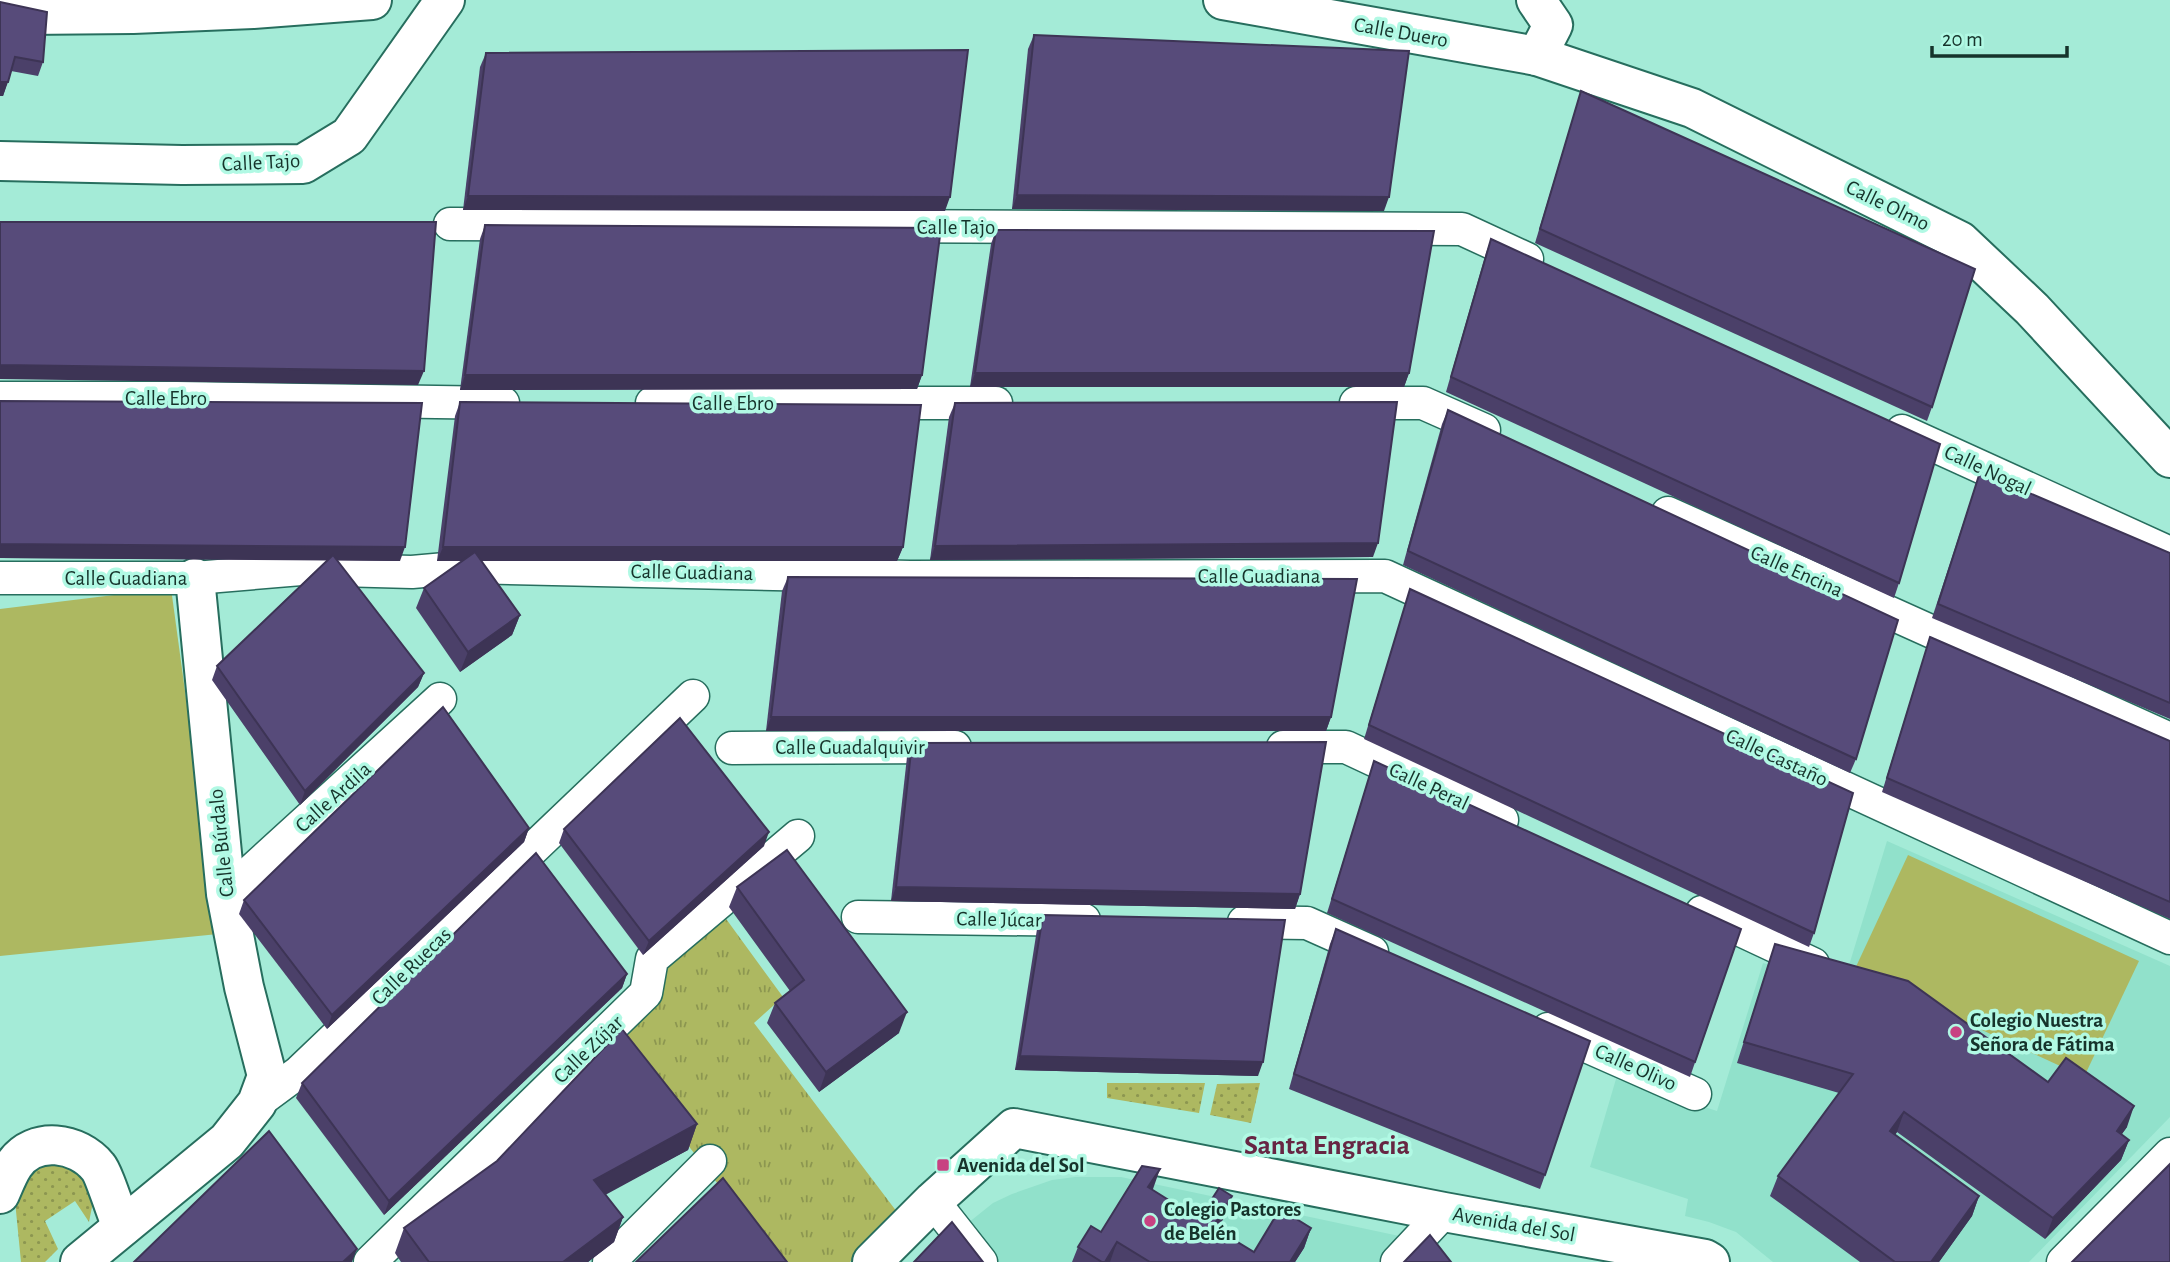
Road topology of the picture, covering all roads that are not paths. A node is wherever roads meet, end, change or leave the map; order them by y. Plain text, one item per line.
1 (372, 0) edge
2 (445, 0) edge
3 (1223, 0) edge
4 (1536, 0) edge
5 (0, 9) edge
6 (1537, 56) junction
7 (0, 161) edge
8 (450, 224) dead end
9 (1549, 269) edge
10 (0, 398) edge
11 (531, 403) edge
12 (628, 403) edge
13 (1028, 403) edge
14 (1328, 403) edge
15 (1872, 417) edge
16 (1511, 443) edge
17 (2170, 458) edge
18 (1637, 499) edge
19 (2170, 553) edge
20 (1384, 576) joint
21 (0, 578) edge
22 (195, 578) junction
23 (693, 696) dead end
24 (440, 699) dead end
25 (2170, 739) edge
26 (983, 747) edge
27 (1249, 747) edge
28 (732, 748) dead end
29 (1524, 830) edge
30 (798, 836) dead end
31 (226, 894) junction
32 (1676, 900) edge
33 (858, 917) dead end
34 (1117, 921) edge
35 (1212, 922) edge
36 (2170, 938) edge
37 (1396, 962) edge
38 (1817, 966) edge
39 (1523, 1018) edge
40 (1695, 1094) dead end
41 (257, 1103) junction
42 (2170, 1154) edge
43 (710, 1161) dead end
44 (0, 1194) edge
45 (933, 1200) junction
46 (1444, 1212) junction
47 (122, 1227) junction
48 (1635, 1255) edge
49 (80, 1262) edge
50 (370, 1262) edge
51 (609, 1262) edge
52 (872, 1262) edge
53 (981, 1262) edge
54 (1397, 1262) edge
55 (1710, 1262) edge
56 (2063, 1262) edge

1 - 5 street
2 - 7 street, Calle Tajo
3 - 6 street, Calle Duero
4 - 6 street
6 - 17 street, Calle Olmo
8 - 9 street, Calle Tajo
10 - 11 street, Calle Ebro
12 - 13 street, Calle Ebro
14 - 16 street
15 - 19 street, Calle Nogal
18 - 25 street, Calle Encina
20 - 22 street, Calle Guadiana
20 - 36 street, Calle Castaño
21 - 22 street, Calle Guadiana
22 - 31 street, Calle Búrdalo
23 - 41 street, Calle Ruecas
24 - 31 street, Calle Ardila
26 - 28 street, Calle Guadalquivir
27 - 29 street, Calle Peral
30 - 50 street, Calle Zújar
31 - 41 street, Calle Búrdalo
32 - 38 street
33 - 34 street, Calle Júcar
35 - 37 street
39 - 40 street, Calle Olivo
41 - 47 street, Calle Ruecas
42 - 56 street
43 - 51 street
44 - 47 street
45 - 46 street, Avenida del Sol
45 - 52 street, Avenida del Sol
45 - 53 street
46 - 48 street, Avenida del Sol
46 - 54 street
47 - 49 street, Calle Ruecas
48 - 55 street, Avenida del Sol

